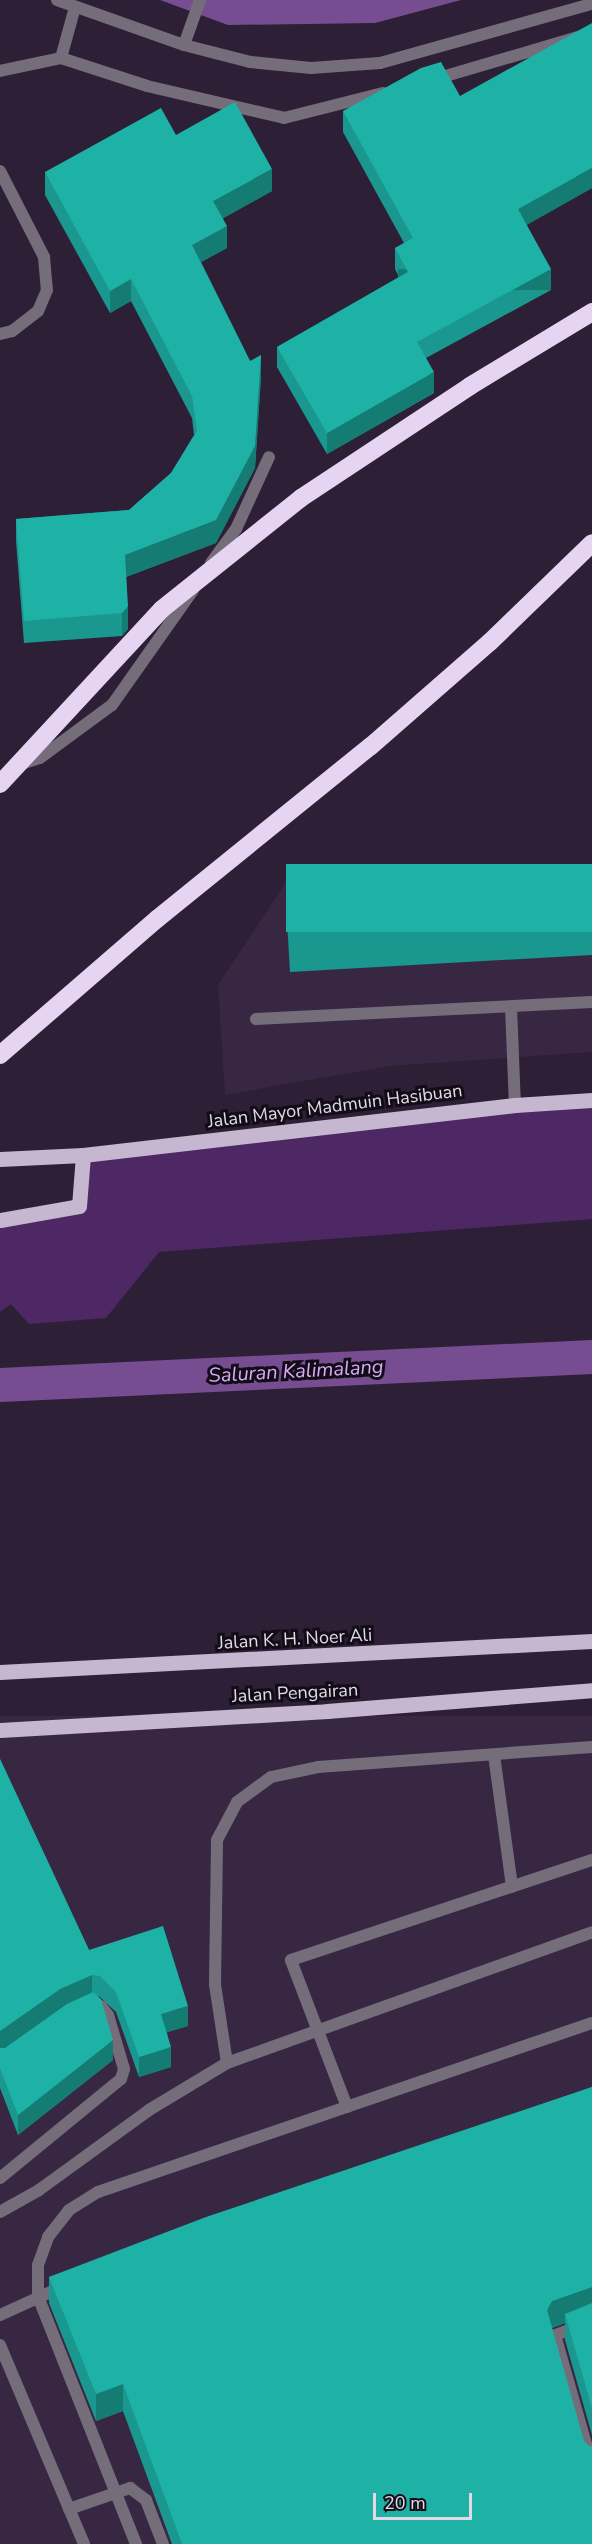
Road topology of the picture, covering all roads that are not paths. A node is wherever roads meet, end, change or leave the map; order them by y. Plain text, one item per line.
1 (57, 0) edge
2 (200, 0) edge
3 (592, 4) edge
4 (75, 7) junction
5 (592, 33) edge
6 (184, 45) junction
7 (61, 58) junction
8 (0, 71) edge
9 (423, 82) edge
10 (401, 89) edge
11 (2, 176) edge
12 (592, 312) edge
13 (0, 334) edge
14 (269, 457) dead end
15 (592, 543) edge
16 (0, 772) edge
17 (0, 784) edge
18 (592, 1002) edge
19 (511, 1007) junction
20 (256, 1019) dead end
21 (0, 1055) edge
22 (592, 1101) edge
23 (515, 1105) junction
24 (83, 1155) junction
25 (0, 1159) edge
26 (0, 1220) edge
27 (592, 1641) edge
28 (0, 1672) edge
29 (592, 1690) edge
30 (0, 1730) edge
31 (592, 1747) edge
32 (494, 1755) junction
33 (592, 1860) edge
34 (512, 1887) junction
35 (592, 1932) edge
36 (81, 2008) edge
37 (592, 2023) edge
38 (316, 2031) junction
39 (227, 2063) junction
40 (347, 2107) junction
41 (0, 2178) edge
42 (0, 2212) edge
43 (80, 2280) edge
44 (38, 2297) junction
45 (0, 2315) edge
46 (592, 2321) edge
47 (0, 2344) edge
48 (592, 2465) edge
49 (115, 2493) junction
50 (69, 2509) junction
51 (84, 2544) edge
52 (136, 2544) edge
53 (163, 2544) edge

1 - 4 street
2 - 6 street
3 - 6 street
4 - 6 street
4 - 7 street
5 - 9 street
7 - 8 street
7 - 10 street
11 - 13 street
12 - 17 highway, bridge
14 - 16 street
15 - 21 highway
18 - 19 street
19 - 20 street
19 - 23 street
22 - 23 main road, Jalan Mayor Madmuin Hasibuan
23 - 24 main road, Jalan Mayor Madmuin Hasibuan
24 - 25 main road, Jalan Mayor Madmuin Hasibuan
24 - 26 main road
27 - 28 main road, Jalan K. H. Noer Ali
29 - 30 main road, Jalan Pengairan
31 - 32 street
32 - 34 street
32 - 39 street
33 - 34 street
34 - 38 street
35 - 38 street
36 - 41 street
37 - 40 street
38 - 39 street
38 - 40 street
39 - 42 street
40 - 44 street
43 - 44 street
44 - 45 street
44 - 49 street
46 - 48 street
47 - 50 street
49 - 50 street
49 - 52 street
49 - 53 street
50 - 51 street

